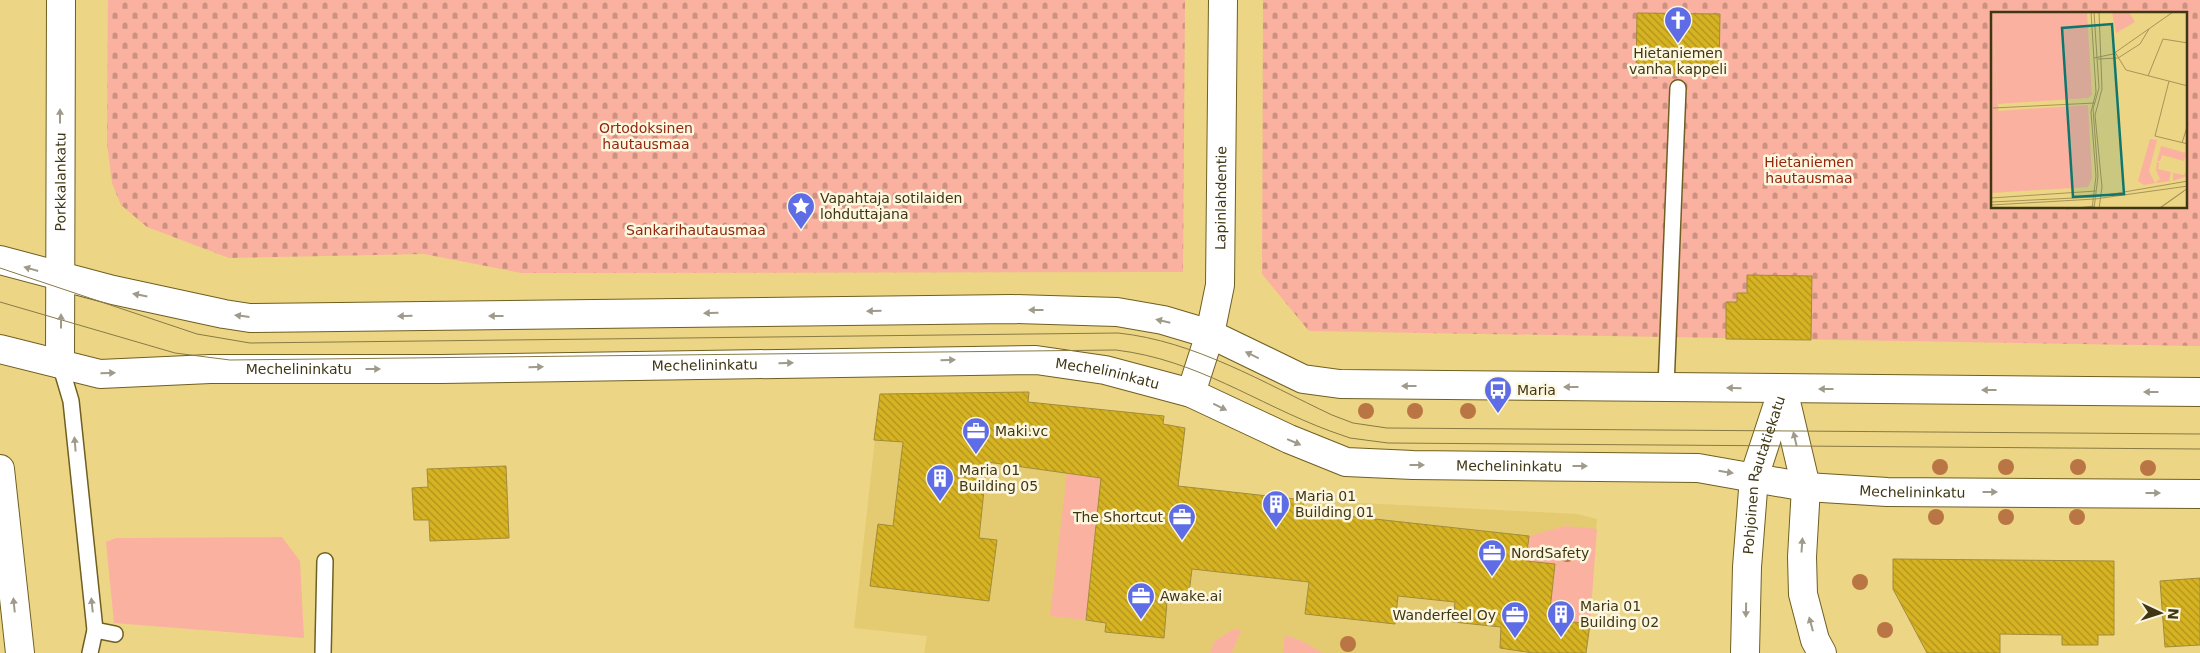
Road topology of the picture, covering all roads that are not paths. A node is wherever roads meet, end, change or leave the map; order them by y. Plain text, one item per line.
1 (61, 0) edge
2 (1223, 0) edge
3 (1678, 88) dead end
4 (0, 260) edge
5 (61, 277) junction
6 (1210, 334) junction
7 (0, 349) edge
8 (60, 364) junction
9 (1666, 387) junction
10 (1783, 389) junction
11 (2200, 392) edge
12 (1191, 393) junction
13 (0, 469) edge
14 (1754, 477) junction
15 (1806, 487) junction
16 (2200, 494) edge
17 (325, 561) dead end
18 (95, 630) junction
19 (115, 634) dead end
20 (20, 653) edge
21 (90, 653) edge
22 (323, 653) edge
23 (1745, 653) edge
24 (1822, 653) edge

5 -> 1 main road, Porkkalankatu
2 - 6 main road, Lapinlahdentie
3 - 9 lane
5 -> 4 main road
6 -> 5 main road
8 -> 5 main road, Porkkalankatu
9 -> 6 main road
6 - 12 main road, Lapinlahdentie
7 - 8 main road, Mechelininkatu
8 -> 12 main road, Mechelininkatu
18 -> 8 lane
10 -> 9 main road
11 -> 10 main road
10 - 14 main road, Pohjoinen Rautatiekatu
15 -> 10 main road, Pohjoinen Rautatiekatu
12 -> 14 main road, Mechelininkatu
20 -> 13 main road
14 - 15 main road, Mechelininkatu
14 -> 23 main road, Pohjoinen Rautatiekatu
15 -> 16 main road, Mechelininkatu
24 -> 15 main road, Pohjoinen Rautatiekatu
17 - 22 lane
18 - 19 lane
18 - 21 lane

